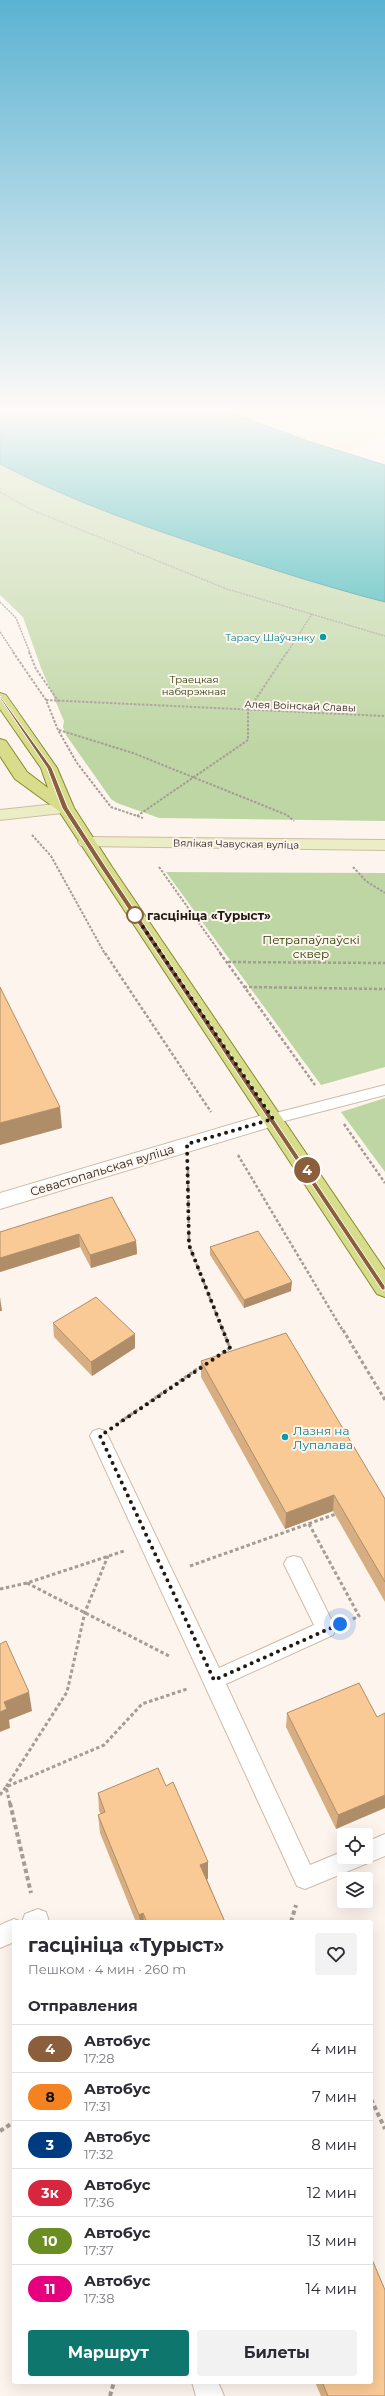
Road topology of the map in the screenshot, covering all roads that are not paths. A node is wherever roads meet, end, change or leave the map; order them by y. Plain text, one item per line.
1 (0, 698) edge
2 (0, 744) edge
3 (65, 808) junction
4 (0, 815) edge
5 (87, 842) junction
6 (385, 845) edge
7 (385, 1090) edge
8 (273, 1119) junction
9 (0, 1201) edge
10 (385, 1288) edge
11 (100, 1436) road end
12 (294, 1564) dead end
13 (214, 1680) junction
14 (385, 1845) edge
15 (373, 1850) edge
16 (339, 1864) edge
17 (12, 1931) edge
18 (0, 1937) edge
19 (206, 2384) edge
20 (210, 2396) edge

1 - 3 main road
2 - 3 main road
3 - 4 main road
3 - 5 main road
5 - 6 main road, Вялікая Чавуская вуліца
5 - 8 main road
7 - 8 lane
8 - 9 street, Севастопальская вуліца
8 - 10 main road
11 - 13 lane
12 - 13 lane
13 - 16 lane
14 - 15 lane
17 - 18 lane
19 - 20 lane

